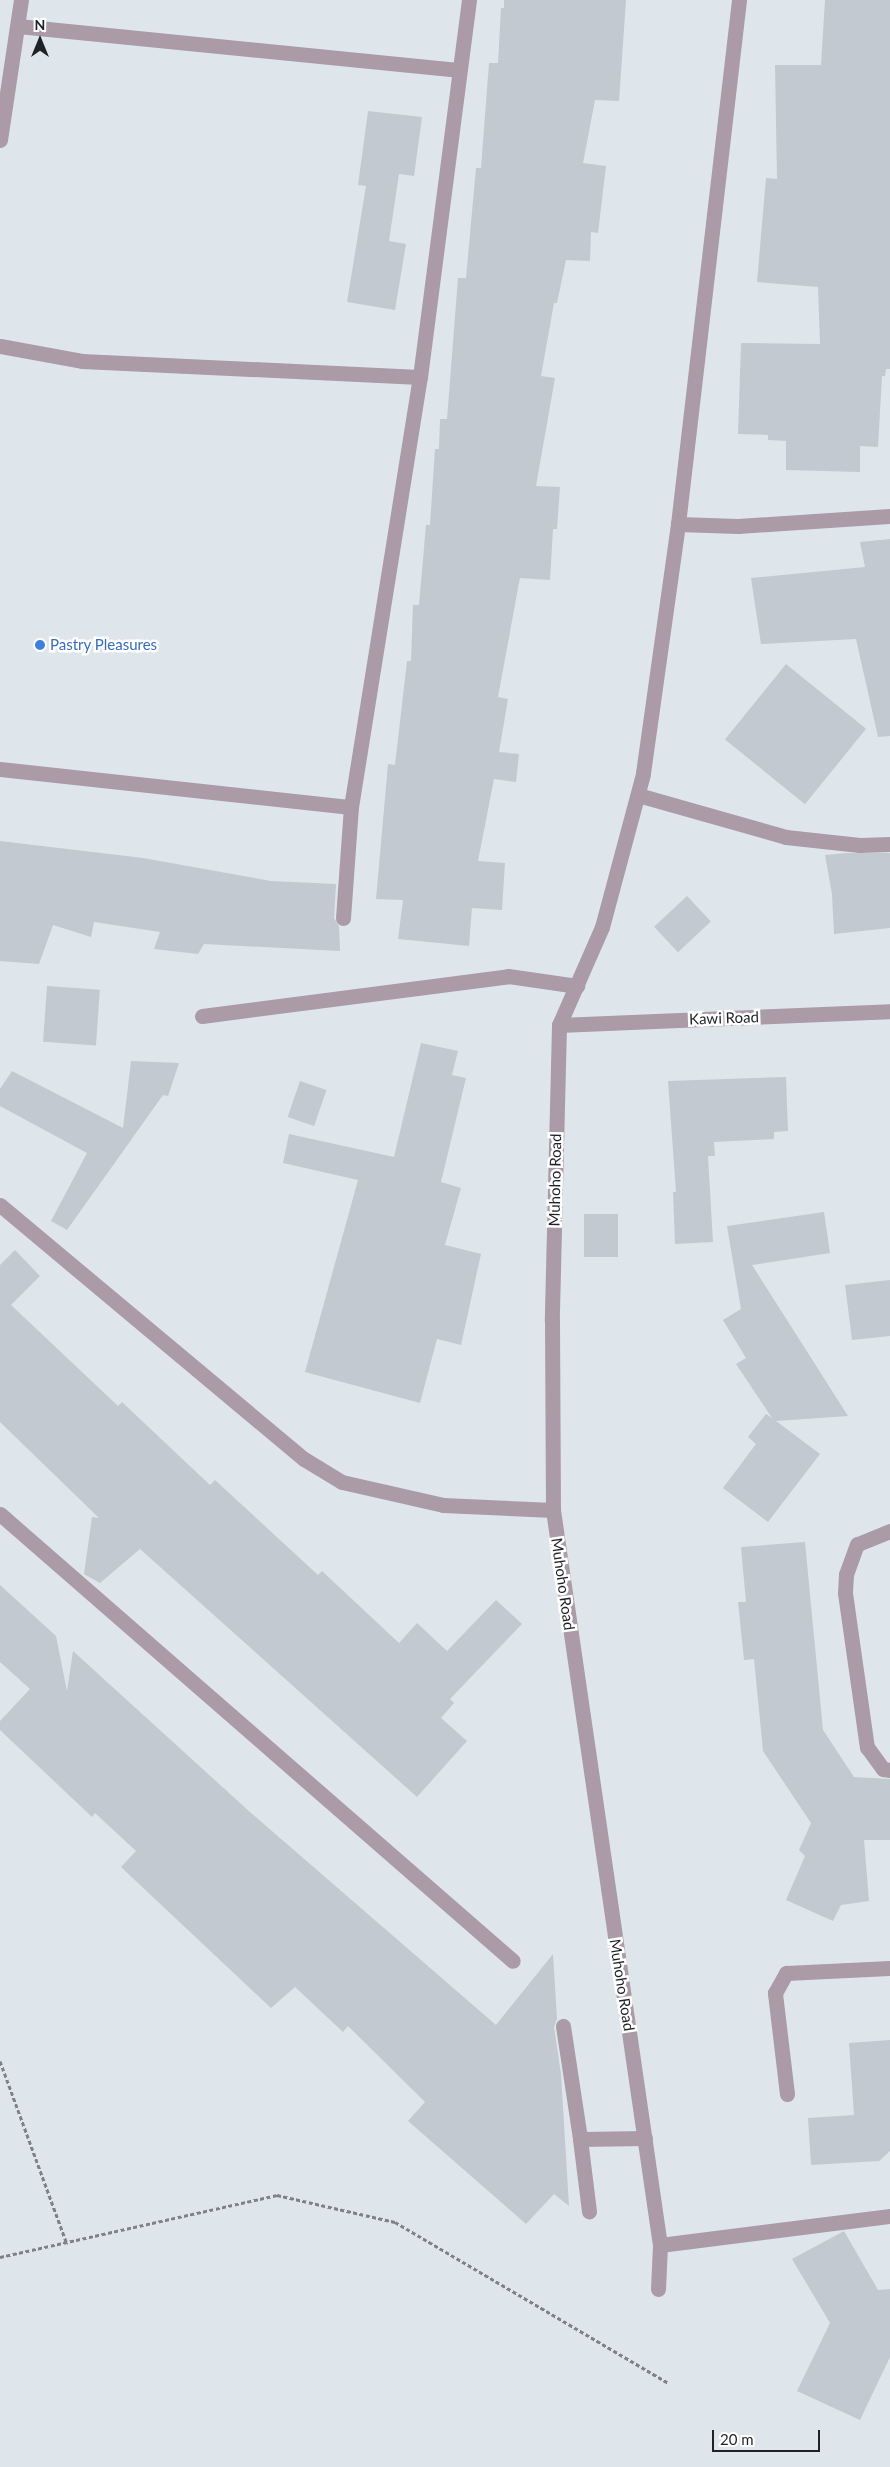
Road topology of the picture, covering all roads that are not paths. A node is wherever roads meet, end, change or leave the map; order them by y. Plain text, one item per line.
1 (21, 0) edge
2 (469, 0) edge
3 (739, 0) edge
4 (18, 26) junction
5 (458, 70) junction
6 (0, 140) edge
7 (0, 346) edge
8 (420, 377) junction
9 (890, 516) edge
10 (678, 524) junction
11 (0, 769) edge
12 (638, 795) junction
13 (351, 806) junction
14 (890, 844) edge
15 (343, 918) dead end
16 (577, 986) junction
17 (890, 1010) edge
18 (202, 1016) dead end
19 (559, 1025) junction
20 (0, 1205) edge
21 (553, 1510) junction
22 (0, 1514) edge
23 (890, 1531) edge
24 (890, 1770) edge
25 (513, 1961) dead end
26 (890, 1968) edge
27 (563, 2026) dead end
28 (787, 2094) dead end
29 (645, 2138) junction
30 (580, 2139) junction
31 (589, 2211) dead end
32 (890, 2216) edge
33 (660, 2245) junction
34 (658, 2289) dead end

1 - 4 street
2 - 5 street
3 - 10 street
4 - 5 street
4 - 6 street
5 - 8 street
7 - 8 street
8 - 13 street
9 - 10 street
10 - 12 street
11 - 13 street
12 - 14 street
12 - 16 street
13 - 15 street
16 - 18 street
16 - 19 street
17 - 19 street, Kawi Road
19 - 21 street, Muhoho Road
20 - 21 street
21 - 29 street, Muhoho Road
22 - 25 street
23 - 24 street
26 - 28 street
27 - 30 street
29 - 30 street
29 - 33 street, Muhoho Road
30 - 31 street
32 - 33 street
33 - 34 street, Muhoho Road

